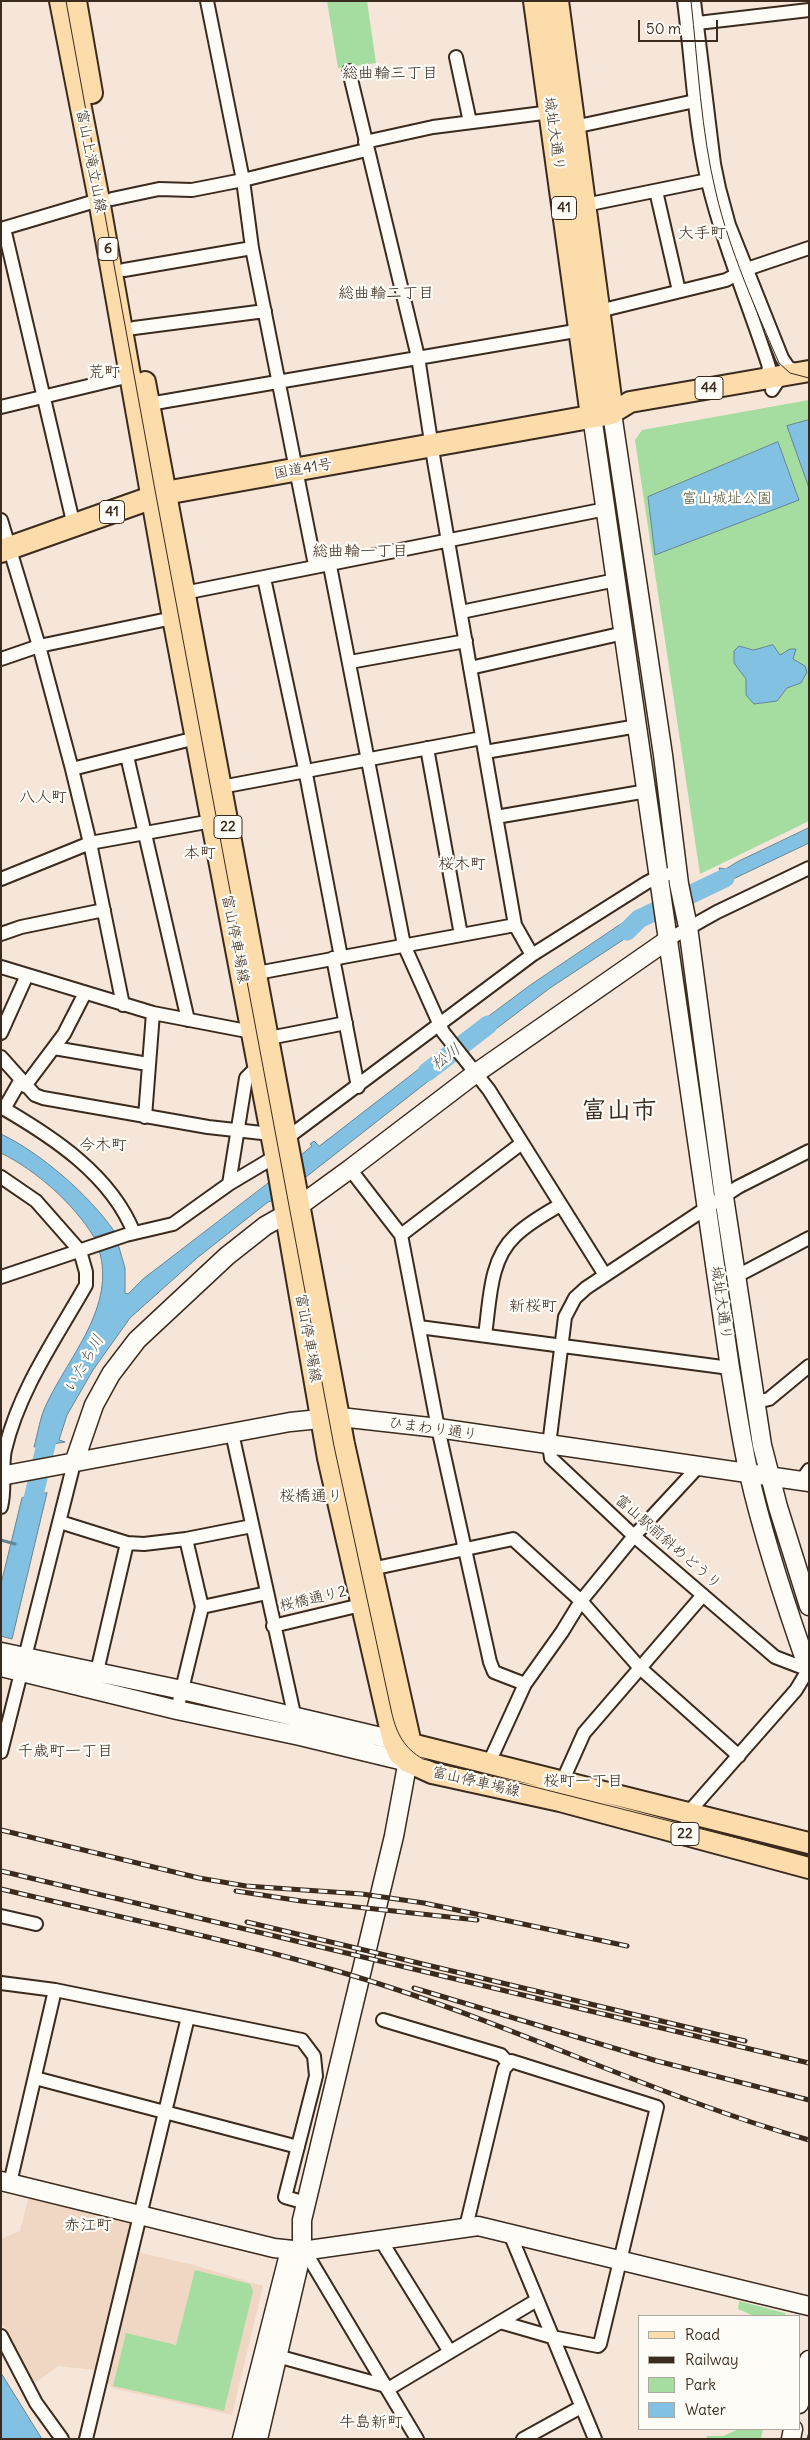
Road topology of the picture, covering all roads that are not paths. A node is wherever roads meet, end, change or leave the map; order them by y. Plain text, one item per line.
1 (60, 1) edge
2 (76, 1) edge
3 (208, 1) edge
4 (535, 1) edge
5 (557, 1) edge
6 (684, 1) edge
7 (694, 1) edge
8 (794, 6) edge
9 (809, 10) edge
10 (692, 23) junction
11 (456, 56) dead end
12 (349, 71) dead end
13 (695, 100) junction
14 (551, 112) junction
15 (470, 122) junction
16 (574, 127) junction
17 (365, 146) junction
18 (243, 180) junction
19 (708, 180) junction
20 (656, 191) junction
21 (106, 199) junction
22 (585, 205) junction
23 (3, 228) edge
24 (252, 248) junction
25 (809, 248) edge
26 (124, 270) junction
27 (741, 272) junction
28 (679, 291) junction
29 (265, 311) junction
30 (599, 311) junction
31 (134, 328) junction
32 (580, 330) junction
33 (418, 357) junction
34 (130, 376) junction
35 (788, 377) edge
36 (278, 380) junction
37 (44, 396) junction
38 (149, 404) junction
39 (1, 407) edge
40 (602, 414) junction
41 (431, 446) junction
42 (296, 470) junction
43 (158, 496) junction
44 (606, 509) junction
45 (1, 520) edge
46 (74, 526) junction
47 (448, 541) junction
48 (6, 550) edge
49 (330, 566) junction
50 (264, 578) junction
51 (616, 580) junction
52 (184, 593) junction
53 (461, 612) junction
54 (173, 618) junction
55 (624, 633) junction
56 (466, 641) junction
57 (39, 646) junction
58 (1, 659) edge
59 (350, 662) junction
60 (470, 668) junction
61 (638, 726) junction
62 (196, 738) junction
63 (482, 738) junction
64 (427, 748) junction
65 (485, 752) junction
66 (127, 756) junction
67 (369, 758) junction
68 (72, 769) junction
69 (305, 769) junction
70 (221, 787) junction
71 (647, 791) junction
72 (496, 817) junction
73 (212, 821) junction
74 (146, 833) junction
75 (90, 843) junction
76 (809, 868) edge
77 (678, 878) junction
78 (1, 879) edge
79 (661, 883) junction
80 (104, 910) junction
81 (686, 922) junction
82 (515, 925) junction
83 (1, 934) edge
84 (668, 934) junction
85 (461, 935) junction
86 (404, 945) junction
87 (532, 955) junction
88 (337, 958) junction
89 (1, 967) edge
90 (257, 973) junction
91 (27, 975) junction
92 (85, 993) junction
93 (124, 1005) junction
94 (154, 1013) junction
95 (188, 1020) junction
96 (346, 1023) junction
97 (438, 1024) junction
98 (1, 1033) edge
99 (260, 1035) junction
100 (54, 1048) junction
101 (1, 1057) edge
102 (148, 1064) junction
103 (258, 1066) junction
104 (472, 1068) junction
105 (23, 1083) junction
106 (358, 1087) junction
107 (3, 1108) edge
108 (144, 1117) junction
109 (237, 1132) junction
110 (279, 1136) junction
111 (522, 1143) junction
112 (809, 1151) edge
113 (282, 1162) junction
114 (350, 1169) junction
115 (1, 1178) edge
116 (230, 1184) junction
117 (724, 1197) junction
118 (291, 1201) junction
119 (560, 1205) junction
120 (708, 1207) junction
121 (130, 1234) junction
122 (401, 1235) junction
123 (809, 1238) edge
124 (80, 1251) junction
125 (604, 1275) junction
126 (737, 1276) junction
127 (1, 1277) edge
128 (419, 1326) junction
129 (485, 1335) junction
130 (562, 1345) junction
131 (809, 1366) edge
132 (730, 1368) junction
133 (756, 1402) junction
134 (331, 1417) junction
135 (438, 1428) junction
136 (232, 1433) junction
137 (549, 1445) junction
138 (66, 1464) junction
139 (700, 1466) junction
140 (749, 1473) junction
141 (6, 1475) edge
142 (769, 1476) junction
143 (806, 1478) edge
144 (1, 1507) edge
145 (60, 1522) junction
146 (252, 1526) junction
147 (634, 1536) junction
148 (186, 1539) junction
149 (127, 1543) junction
150 (464, 1549) junction
151 (371, 1569) junction
152 (267, 1593) junction
153 (703, 1595) junction
154 (581, 1601) junction
155 (361, 1605) junction
156 (809, 1606) edge
157 (202, 1607) junction
158 (273, 1626) junction
159 (12, 1662) edge
160 (640, 1668) junction
161 (809, 1670) edge
162 (96, 1671) junction
163 (525, 1684) junction
164 (92, 1689) junction
165 (182, 1690) junction
166 (177, 1710) junction
167 (295, 1716) junction
168 (300, 1736) junction
169 (392, 1738) junction
170 (1, 1752) edge
171 (410, 1753) junction
172 (738, 1756) junction
173 (488, 1765) junction
174 (562, 1782) junction
175 (688, 1813) junction
176 (686, 1834) junction
177 (809, 1843) edge
178 (809, 1868) edge
179 (1, 1916) edge
180 (36, 1924) dead end
181 (1, 1983) edge
182 (55, 1990) junction
183 (188, 2017) junction
184 (383, 2020) dead end
185 (508, 2063) junction
186 (34, 2078) junction
187 (164, 2111) junction
188 (298, 2147) junction
189 (5, 2182) edge
190 (304, 2212) junction
191 (140, 2216) junction
192 (466, 2227) junction
193 (510, 2234) junction
194 (380, 2239) junction
195 (296, 2250) junction
196 (621, 2261) junction
197 (537, 2300) junction
198 (809, 2306) edge
199 (500, 2322) junction
200 (1, 2336) edge
201 (552, 2336) junction
202 (450, 2352) junction
203 (277, 2356) junction
204 (809, 2360) edge
205 (387, 2388) junction
206 (800, 2400) edge
207 (581, 2407) junction
208 (62, 2439) edge
209 (86, 2439) edge
210 (242, 2439) edge
211 (258, 2439) edge
212 (417, 2439) edge
213 (523, 2439) edge
214 (595, 2439) edge

1 - 21 main road, 富山上滝立山線 / 6
2 - 21 main road, 富山上滝立山線 / 6
3 - 18 street
4 - 14 highway, 城址大通り / 41
5 - 16 highway, 城址大通り / 41
6 - 10 street
7 - 10 street
8 - 9 street
8 - 10 street
10 - 13 street
10 - 27 street
11 - 15 street
12 - 17 street
13 - 16 street
13 - 19 street
14 - 15 street
14 - 32 highway, 城址大通り / 41
15 - 17 street
16 - 22 highway, 城址大通り / 41
17 - 18 street
17 - 33 street
18 - 21 street
18 - 24 street
19 - 20 street
19 - 27 street
20 - 22 street
20 - 28 street
21 - 23 street
21 - 26 main road, 富山上滝立山線 / 6
21 - 34 main road, 富山上滝立山線 / 6
22 - 30 highway, 城址大通り / 41
23 - 37 street
24 - 26 street
24 - 29 street
25 - 27 street
26 - 31 main road, 富山上滝立山線 / 6
27 - 28 street
27 - 35 street
27 - 35 street
28 - 30 street
29 - 31 street
29 - 36 street
30 - 40 highway, 城址大通り / 41
31 - 38 main road, 富山上滝立山線 / 6
32 - 33 street
32 - 40 highway, 城址大通り / 41
33 - 36 street
33 - 41 street
34 - 37 street
34 - 43 main road, 富山上滝立山線 / 6
35 - 40 main road, 44
36 - 38 street
36 - 42 street
37 - 39 street
37 - 46 street
38 - 43 main road, 富山上滝立山線 / 6
40 - 41 highway, 国道41号 / 41
40 - 44 street, 城址大通り
40 - 77 street, 城址大通り
41 - 42 highway, 国道41号 / 41
41 - 47 street
42 - 43 highway, 国道41号 / 41
42 - 49 street
43 - 46 highway, 国道41号 / 41
43 - 52 main road, 富山停車場線 / 22
43 - 54 main road, 富山停車場線 / 22
44 - 47 street
44 - 51 street, 城址大通り
45 - 48 street
46 - 48 highway, 国道41号 / 41
47 - 49 street
47 - 53 street
48 - 57 street
49 - 50 street
49 - 59 street
50 - 52 street
50 - 69 street
51 - 53 street
51 - 55 street, 城址大通り
52 - 70 main road, 富山停車場線 / 22
53 - 56 street
54 - 57 street
54 - 62 main road, 富山停車場線 / 22
55 - 60 street
55 - 61 street, 城址大通り
56 - 59 street
56 - 60 street
57 - 58 street
57 - 68 street
59 - 67 street
60 - 63 street
61 - 65 street
61 - 71 street, 城址大通り
62 - 66 street
62 - 73 main road, 富山停車場線 / 22
63 - 64 street
63 - 65 street
64 - 67 street
64 - 85 street
65 - 72 street
66 - 68 street
66 - 74 street
67 - 69 street
67 - 86 street
68 - 75 street
69 - 70 street
69 - 88 street
70 - 90 main road, 富山停車場線 / 22
71 - 72 street
71 - 79 street, 城址大通り
72 - 82 street
73 - 74 street
73 - 99 main road, 富山停車場線 / 22
74 - 75 street
74 - 95 street
75 - 78 street
75 - 80 street
76 - 81 street
77 - 79 street
77 - 81 street, 城址大通り
79 - 84 street, 城址大通り
79 - 87 street
80 - 83 street
80 - 93 street
81 - 84 street
81 - 117 street, 城址大通り
82 - 85 street
82 - 87 street
84 - 104 street
84 - 120 street, 城址大通り
85 - 86 street
86 - 88 street
86 - 97 street
87 - 97 street
88 - 90 street
88 - 96 street
89 - 91 street
90 - 99 main road, 富山停車場線 / 22
91 - 92 street
91 - 98 street
92 - 93 street
92 - 100 street
93 - 94 street
94 - 95 street
94 - 102 street
95 - 99 street
96 - 99 street
96 - 106 street
97 - 104 street
97 - 106 street
99 - 103 main road, 富山停車場線 / 22
99 - 110 main road, 富山停車場線 / 22
100 - 102 street
100 - 105 street
101 - 105 street
102 - 108 street
103 - 109 street
103 - 110 main road, 富山停車場線 / 22
104 - 111 street
104 - 114 street
105 - 107 street
105 - 108 street
106 - 110 street
107 - 121 street
108 - 109 street
109 - 110 street
109 - 116 street
110 - 113 main road, 富山停車場線 / 22
111 - 119 street
111 - 122 street
112 - 117 street
113 - 116 street
113 - 118 main road, 富山停車場線 / 22
114 - 118 street
114 - 122 street
115 - 124 street
116 - 121 street
117 - 120 street
117 - 126 street, 城址大通り
118 - 134 main road, 富山停車場線 / 22
118 - 138 street
119 - 125 street
119 - 129 street
120 - 125 street
120 - 132 street, 城址大通り
121 - 124 street
122 - 128 street
123 - 126 street
124 - 127 street
124 - 141 street
125 - 130 street
126 - 133 street, 城址大通り
128 - 129 street
128 - 135 street
129 - 130 street
130 - 132 street
130 - 137 street
131 - 133 street
132 - 140 street, 城址大通り
133 - 142 street, 城址大通り
134 - 135 street, ひまわり通り
134 - 136 street, ひまわり通り
134 - 151 main road, 富山停車場線 / 22
134 - 155 main road, 富山停車場線 / 22
135 - 137 street, ひまわり通り
135 - 150 street
136 - 138 street, ひまわり通り
136 - 146 street
137 - 139 street, ひまわり通り
137 - 147 street, 富山駅前斜めどうり
138 - 141 street, ひまわり通り
138 - 145 street
139 - 140 street, ひまわり通り
139 - 147 street
140 - 142 street, ひまわり通り
140 - 161 street, 城址大通り
141 - 144 street
142 - 143 street, ひまわり通り
142 - 156 street, 城址大通り
145 - 149 street
145 - 159 street
146 - 148 street
146 - 152 street
147 - 153 street, 富山駅前斜めどうり
147 - 154 street
148 - 149 street
148 - 157 street
149 - 162 street
150 - 151 street
150 - 154 street
150 - 163 street
151 - 171 main road, 富山停車場線 / 22
152 - 157 street
152 - 158 street
153 - 160 street
153 - 161 street, 富山駅前斜めどうり
154 - 160 street
154 - 163 street
155 - 158 street, 桜橋通り2
155 - 169 main road, 富山停車場線 / 22
157 - 165 street
158 - 167 street
159 - 162 street
159 - 164 street
159 - 170 street
160 - 172 street
160 - 174 street
161 - 172 street
162 - 164 street
162 - 165 street
163 - 173 street
164 - 166 street
165 - 166 street
165 - 167 street
166 - 168 street
167 - 168 street
167 - 169 street
168 - 171 street
169 - 171 main road, 富山停車場線 / 22
171 - 173 main road, 富山停車場線 / 22
171 - 176 main road, 富山停車場線 / 22
171 - 190 street
172 - 175 street
173 - 174 main road, 富山停車場線 / 22
174 - 175 main road, 富山停車場線 / 22
175 - 176 street
175 - 177 main road, 富山停車場線 / 22
176 - 178 main road, 富山停車場線 / 22
179 - 180 street
181 - 182 street
182 - 183 street
182 - 186 street
183 - 187 street
183 - 188 street
184 - 185 street
185 - 192 street
185 - 196 street
186 - 187 street
186 - 189 street
187 - 188 street
187 - 191 street
188 - 190 street
189 - 191 street
190 - 195 street
191 - 195 street
191 - 209 street
192 - 193 street
192 - 194 street
193 - 196 street
193 - 197 street
194 - 195 street
194 - 202 street
195 - 203 street
195 - 205 street
195 - 210 street
196 - 198 street
196 - 201 street
197 - 199 street
197 - 201 street
199 - 201 street
199 - 202 street
200 - 208 street
201 - 207 street
202 - 205 street
203 - 205 street
203 - 211 street
204 - 206 street
205 - 212 street
207 - 213 street
207 - 214 street

